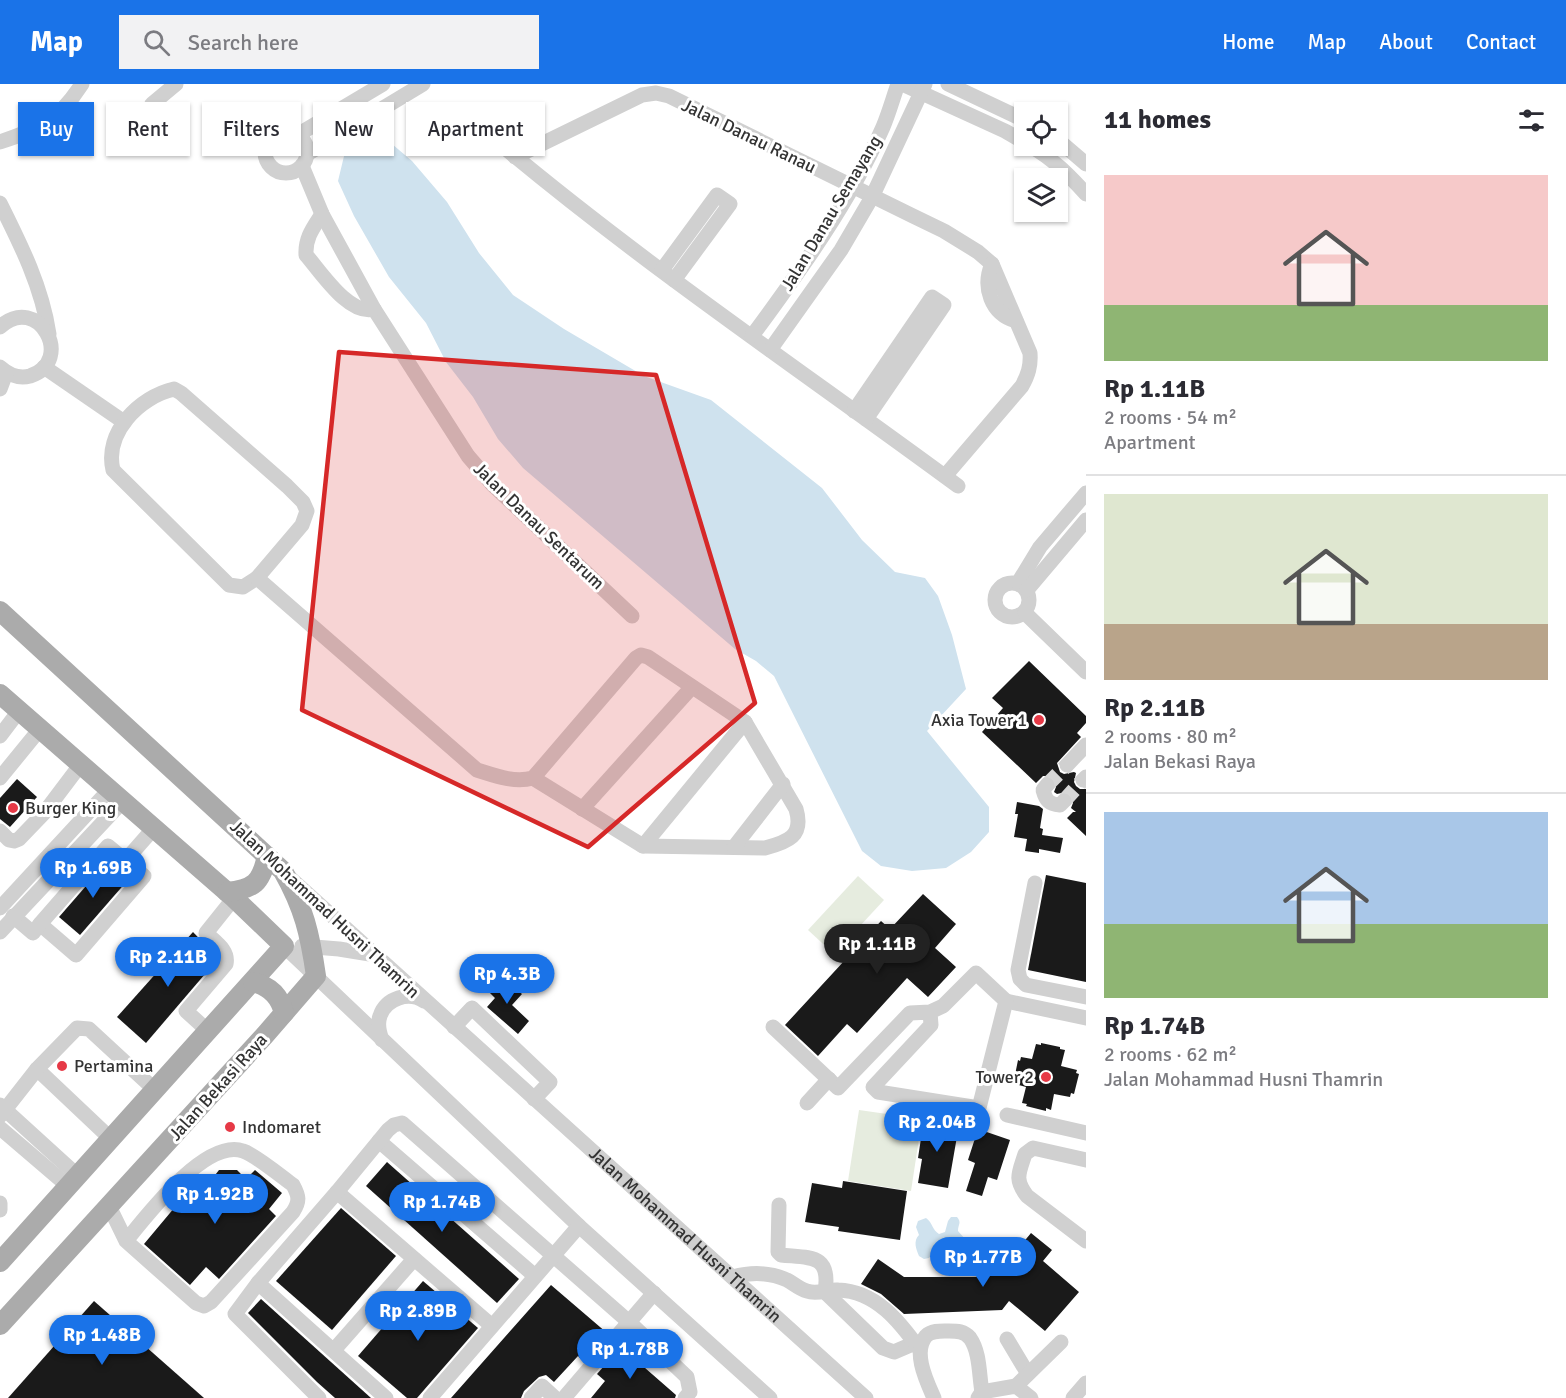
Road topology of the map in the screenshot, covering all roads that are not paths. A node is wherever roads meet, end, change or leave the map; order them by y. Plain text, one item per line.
1 (82, 84) edge
2 (176, 84) edge
3 (383, 84) edge
4 (423, 84) edge
5 (900, 84) edge
6 (948, 84) edge
7 (923, 88) edge
8 (154, 102) edge
9 (1014, 115) edge
10 (301, 133) edge
11 (1014, 136) edge
12 (301, 137) edge
13 (0, 142) edge
14 (1068, 149) edge
15 (266, 156) edge
16 (1046, 156) edge
17 (514, 157) joint
18 (305, 160) junction
19 (1086, 164) edge
20 (852, 187) junction
21 (1086, 194) edge
22 (872, 197) junction
23 (0, 203) edge
24 (322, 214) junction
25 (668, 275) junction
26 (374, 309) junction
27 (4, 319) edge
28 (49, 335) junction
29 (752, 336) junction
30 (770, 350) junction
31 (44, 367) junction
32 (3, 370) edge
33 (0, 389) edge
34 (860, 415) junction
35 (124, 422) junction
36 (945, 476) junction
37 (958, 486) dead end
38 (1086, 493) edge
39 (1086, 520) edge
40 (257, 578) junction
41 (1022, 587) junction
42 (0, 611) edge
43 (1025, 613) junction
44 (632, 616) dead end
45 (1086, 672) edge
46 (692, 687) junction
47 (0, 694) edge
48 (19, 711) junction
49 (745, 722) junction
50 (40, 729) junction
51 (0, 736) edge
52 (1086, 745) edge
53 (81, 764) junction
54 (1067, 765) tunnel mouth
55 (0, 778) edge
56 (533, 778) junction
57 (783, 784) junction
58 (1047, 785) dead end
59 (116, 795) junction
60 (1064, 801) dead end
61 (582, 809) junction
62 (154, 828) junction
63 (0, 831) edge
64 (643, 846) junction
65 (734, 848) junction
66 (267, 856) junction
67 (125, 861) junction
68 (283, 871) junction
69 (1035, 883) dead end
70 (231, 895) junction
71 (0, 908) edge
72 (13, 916) junction
73 (40, 924) junction
74 (0, 932) edge
75 (284, 946) junction
76 (312, 946) junction
77 (376, 955) junction
78 (316, 976) junction
79 (253, 982) junction
80 (1086, 997) edge
81 (1006, 1001) junction
82 (429, 1004) junction
83 (930, 1012) junction
84 (285, 1013) junction
85 (1086, 1018) edge
86 (454, 1027) junction
87 (773, 1027) dead end
88 (208, 1031) junction
89 (382, 1040) junction
90 (38, 1069) junction
91 (829, 1079) junction
92 (154, 1089) junction
93 (534, 1099) junction
94 (807, 1103) dead end
95 (1, 1110) edge
96 (1007, 1114) dead end
97 (0, 1128) edge
98 (1086, 1133) edge
99 (111, 1139) junction
100 (379, 1141) junction
101 (1086, 1160) edge
102 (73, 1181) junction
103 (337, 1192) junction
104 (0, 1203) edge
105 (779, 1205) dead end
106 (108, 1206) junction
107 (0, 1210) edge
108 (579, 1226) junction
109 (126, 1241) junction
110 (1086, 1241) edge
111 (553, 1256) junction
112 (414, 1259) junction
113 (0, 1262) edge
114 (535, 1276) junction
115 (733, 1277) junction
116 (258, 1283) junction
117 (825, 1292) junction
118 (654, 1293) junction
119 (629, 1322) junction
120 (0, 1325) edge
121 (492, 1326) junction
122 (1007, 1339) dead end
123 (1061, 1342) dead end
124 (918, 1347) junction
125 (334, 1350) junction
126 (1028, 1374) junction
127 (1086, 1384) edge
128 (1016, 1386) junction
129 (980, 1395) edge
130 (320, 1398) edge
131 (386, 1398) edge
132 (430, 1398) edge
133 (531, 1398) edge
134 (555, 1398) edge
135 (564, 1398) edge
136 (685, 1398) edge
137 (770, 1398) edge
138 (866, 1398) edge
139 (934, 1398) edge
140 (1031, 1398) edge
141 (1073, 1398) edge

1 - 13 street
2 - 8 street
3 - 10 street
4 - 18 street
5 - 7 street
5 - 20 street, Jalan Danau Semayang
6 - 9 street
7 - 11 street
7 - 22 street, Jalan Danau Semayang
12 - 18 street
14 - 19 street
15 - 18 street
16 - 21 street
17 - 20 street, Jalan Danau Ranau
17 - 25 street
18 - 24 street, Jalan Danau Sentarum
20 - 22 street, Jalan Danau Ranau
20 - 29 street, Jalan Danau Semayang
22 - 30 street, Jalan Danau Semayang
22 - 36 street
23 - 28 street
24 - 26 street, Jalan Danau Sentarum
24 - 26 street
25 - 25 street
25 - 29 street
26 - 44 street, Jalan Danau Sentarum
27 - 28 street
28 - 31 street
29 - 30 street
30 - 34 street
31 - 32 street
31 - 35 street
32 - 33 street
34 - 34 street
34 - 36 street
35 - 40 street
35 - 40 street
36 - 37 street
38 - 41 street
39 - 41 street
40 - 56 street
41 - 43 street
41 - 43 street
42 - 66 main road, Jalan Mohammad Husni Thamrin
43 - 45 street
46 - 49 street
46 - 56 street
46 - 61 street
47 - 48 main road
48 - 50 main road
48 - 51 street
49 - 57 street
49 - 64 street
50 - 53 main road
50 - 55 street
52 - 54 street
53 - 59 main road
53 - 63 street
56 - 61 street
57 - 65 street
57 - 65 street
58 - 60 street
59 - 62 main road
59 - 71 street
59 - 72 street
61 - 64 street
62 - 67 street
62 - 70 main road
64 - 65 street
66 - 68 main road, Jalan Mohammad Husni Thamrin
66 - 70 main road
67 - 73 street
67 - 73 street
68 - 76 main road
68 - 77 street, Jalan Mohammad Husni Thamrin
69 - 80 street
70 - 75 main road
70 - 88 street
72 - 73 street
72 - 74 street
75 - 76 street
75 - 78 street
75 - 79 main road
76 - 77 street
76 - 78 main road
77 - 82 street, Jalan Mohammad Husni Thamrin
78 - 84 main road, Jalan Bekasi Raya
78 - 89 street
79 - 84 main road
79 - 88 main road
81 - 83 street
81 - 83 street
81 - 85 street
82 - 86 street, Jalan Mohammad Husni Thamrin
82 - 89 street
83 - 91 street
84 - 106 main road, Jalan Bekasi Raya
86 - 93 street, Jalan Mohammad Husni Thamrin
86 - 93 street
87 - 91 street
88 - 92 main road
89 - 108 street
90 - 92 street
90 - 95 street
90 - 99 street
91 - 94 street
92 - 99 main road
93 - 115 street, Jalan Mohammad Husni Thamrin
95 - 102 street
96 - 98 street
97 - 102 street
99 - 102 main road
100 - 103 street
100 - 111 street
100 - 114 street
101 - 110 street
102 - 113 main road
103 - 112 street
103 - 116 street
104 - 107 street
105 - 117 street
106 - 109 street
106 - 120 main road, Jalan Bekasi Raya
108 - 111 street
108 - 118 street
109 - 109 street
111 - 114 street
111 - 119 street
112 - 121 street
112 - 125 street
114 - 121 street
115 - 117 street
115 - 138 street, Jalan Mohammad Husni Thamrin
116 - 125 street
116 - 130 street
117 - 124 street
117 - 124 street
118 - 119 street
118 - 137 street
119 - 135 street
119 - 136 street
121 - 132 street
122 - 126 street
123 - 126 street
124 - 129 street
124 - 139 street
125 - 131 street
126 - 128 street
127 - 141 street
128 - 129 street
128 - 140 street
133 - 134 street

